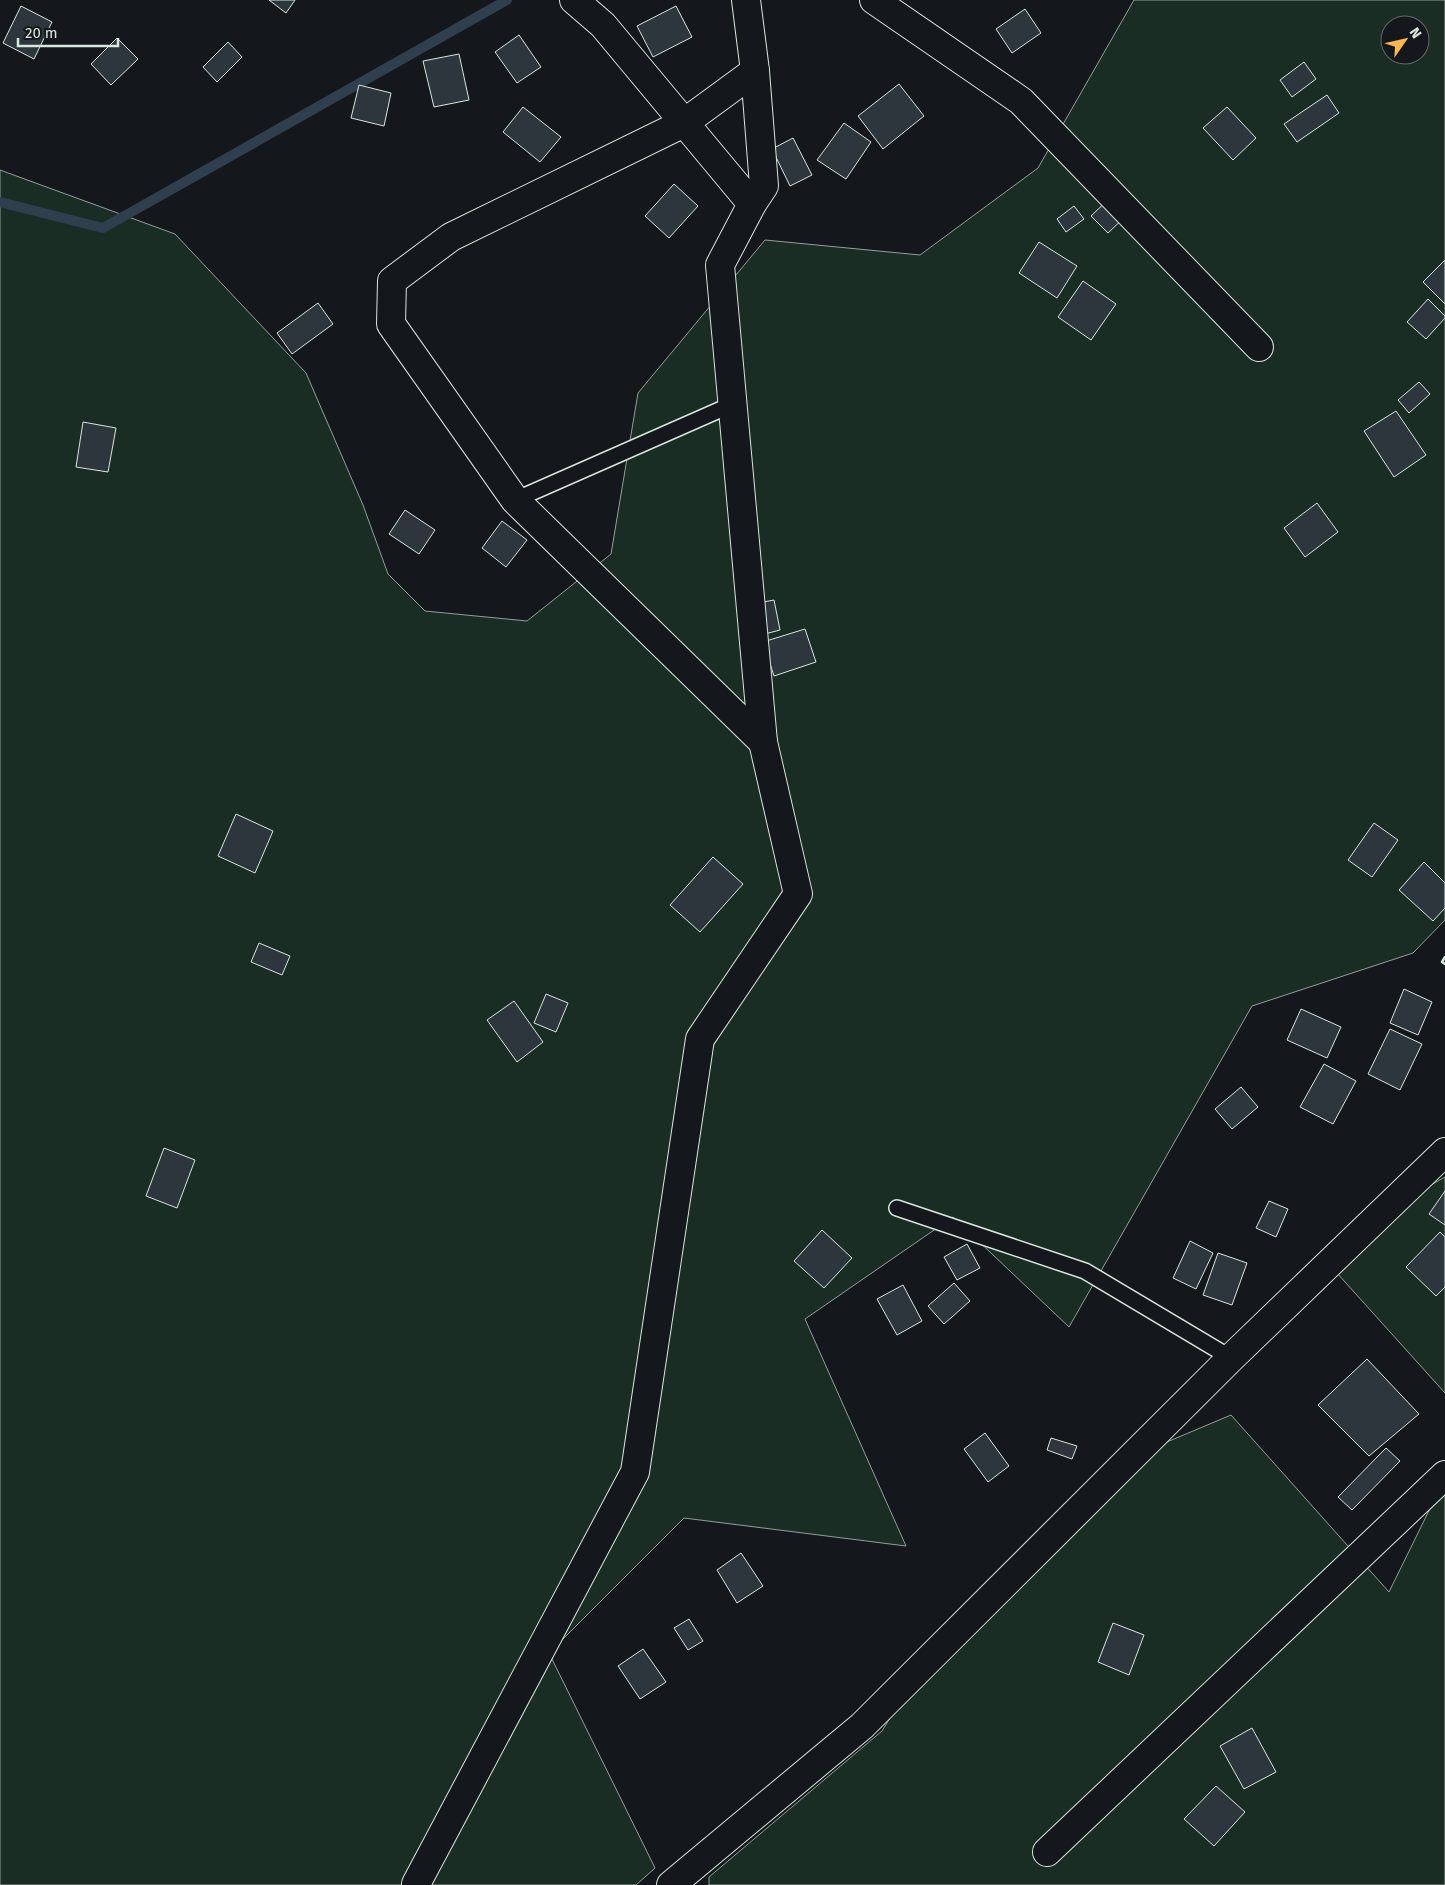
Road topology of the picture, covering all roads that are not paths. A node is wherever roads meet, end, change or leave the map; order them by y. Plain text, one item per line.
1 (574, 0) edge
2 (746, 0) edge
3 (874, 0) edge
4 (755, 71) junction
5 (684, 123) junction
6 (752, 204) junction
7 (1258, 347) dead end
8 (733, 404) junction
9 (515, 500) junction
10 (763, 742) junction
11 (1445, 1152) edge
12 (897, 1208) dead end
13 (1231, 1358) junction
14 (1445, 1475) edge
15 (1047, 1852) dead end
16 (416, 1884) dead end
17 (671, 1885) edge

1 - 5 street
2 - 4 street
3 - 7 street
4 - 5 street
4 - 6 street
5 - 6 street
5 - 9 street
6 - 8 street
8 - 9 lane
8 - 10 street
9 - 10 street
10 - 16 street
11 - 13 street
12 - 13 lane
13 - 17 street
14 - 15 street

